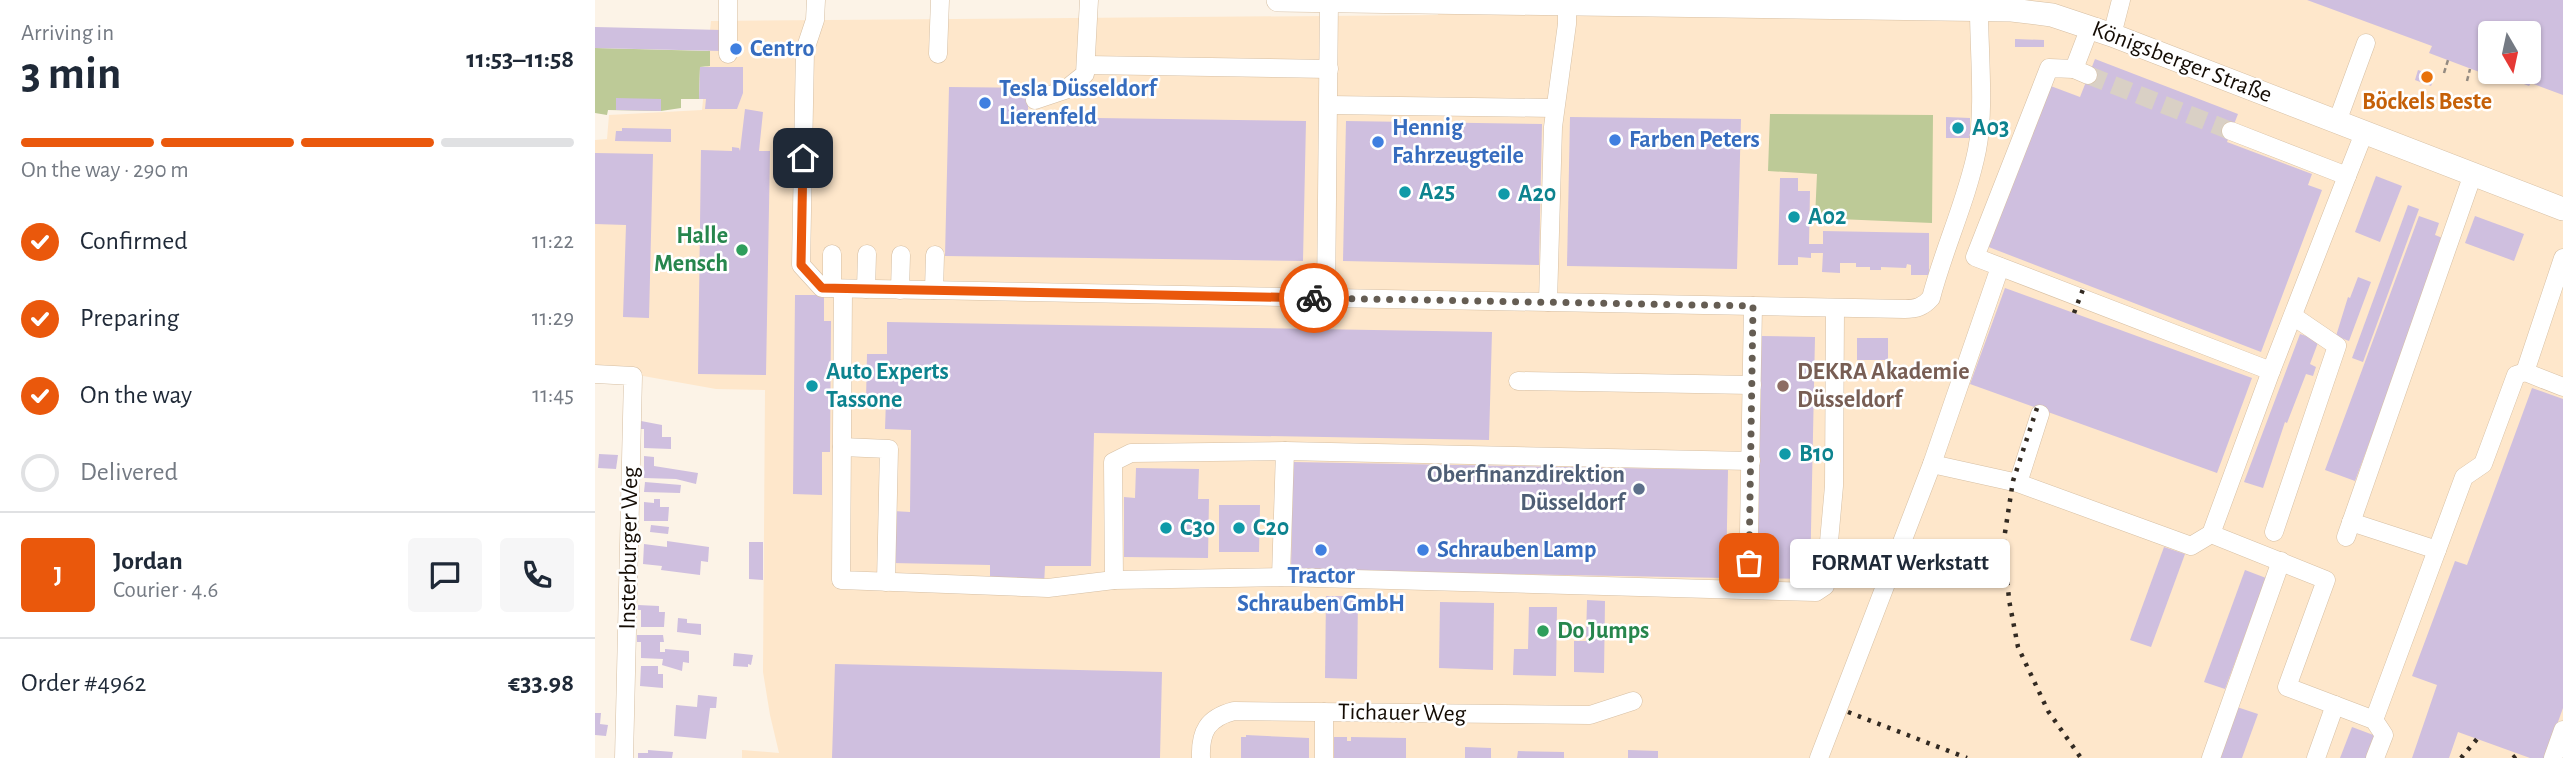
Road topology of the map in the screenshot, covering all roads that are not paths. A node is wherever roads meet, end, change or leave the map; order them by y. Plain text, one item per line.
1 (728, 0) edge
2 (816, 0) edge
3 (940, 0) edge
4 (1089, 0) edge
5 (1278, 0) edge
6 (2121, 0) edge
7 (1329, 1) edge
8 (1439, 1) edge
9 (1509, 2) edge
10 (1567, 4) junction
11 (2054, 8) edge
12 (1979, 10) junction
13 (2101, 31) junction
14 (2366, 43) dead end
15 (728, 54) dead end
16 (938, 54) dead end
17 (1087, 65) junction
18 (1329, 69) junction
19 (1035, 100) dead end
20 (1329, 105) junction
21 (1555, 108) junction
22 (2337, 122) junction
23 (2231, 131) tunnel mouth
24 (2364, 133) junction
25 (2473, 174) junction
26 (2347, 176) junction
27 (2562, 206) edge
28 (832, 254) dead end
29 (867, 254) dead end
30 (901, 255) dead end
31 (935, 256) dead end
32 (2563, 258) edge
33 (2000, 267) junction
34 (838, 288) junction
35 (866, 289) junction
36 (900, 290) junction
37 (934, 290) junction
38 (1326, 298) junction
39 (1548, 302) junction
40 (1753, 306) junction
41 (1836, 308) junction
42 (2293, 316) junction
43 (2271, 371) junction
44 (2525, 372) junction
45 (595, 374) edge
46 (1518, 382) dead end
47 (1752, 385) junction
48 (2563, 387) edge
49 (2040, 414) dead end
50 (842, 447) junction
51 (1285, 451) junction
52 (1751, 461) junction
53 (1932, 464) junction
54 (2018, 483) junction
55 (2274, 531) dead end
56 (2211, 534) junction
57 (2437, 550) junction
58 (2281, 561) junction
59 (1281, 577) junction
60 (1114, 580) junction
61 (886, 582) junction
62 (1748, 589) junction
63 (1633, 701) dead end
64 (2335, 705) junction
65 (1324, 712) junction
66 (2374, 720) junction
67 (2563, 730) edge
68 (1821, 757) edge
69 (624, 758) edge
70 (1201, 758) edge
71 (1324, 758) edge
72 (2211, 758) edge
73 (2316, 758) edge
74 (2375, 758) edge
75 (2553, 758) edge

1 - 15 street
2 - 34 street
3 - 16 street
4 - 17 street
5 - 7 main road, Königsberger Straße
6 - 13 street
7 - 8 main road, Königsberger Straße
7 - 18 street
8 - 9 main road, Königsberger Straße
9 - 10 main road, Königsberger Straße
10 - 12 main road, Königsberger Straße
10 - 21 street
11 - 12 main road, Königsberger Straße
11 - 13 main road, Königsberger Straße
12 - 41 street
13 - 22 main road, Königsberger Straße
13 - 33 street
14 - 22 street
17 - 18 street
17 - 19 street
18 - 20 street
20 - 21 street
20 - 38 street
21 - 39 street
22 - 24 main road, Königsberger Straße
23 - 26 street
24 - 25 main road, Königsberger Straße
24 - 26 street
25 - 27 main road, Königsberger Straße
25 - 57 street
26 - 42 street
28 - 34 street
29 - 35 street
30 - 36 street
31 - 37 street
32 - 44 street
33 - 43 street
33 - 53 street
34 - 35 street
34 - 50 street
35 - 36 street
36 - 37 street
37 - 38 street
38 - 39 street
39 - 40 street
40 - 41 street
40 - 47 street
41 - 62 street
42 - 43 street
42 - 55 street
43 - 56 street
44 - 48 street
44 - 57 street
45 - 69 street, Insterburger Weg
46 - 47 street
47 - 52 street
49 - 54 street
50 - 61 street
50 - 61 street
51 - 52 street
51 - 59 street
51 - 60 street
52 - 62 street
53 - 54 street
53 - 68 street
54 - 56 street
56 - 58 street
57 - 66 street
58 - 64 street
58 - 72 street
59 - 60 street
59 - 62 street
60 - 61 street
63 - 65 street, Tichauer Weg
64 - 66 street
64 - 73 street
65 - 70 street, Tichauer Weg
65 - 71 street
66 - 74 street
67 - 75 street

